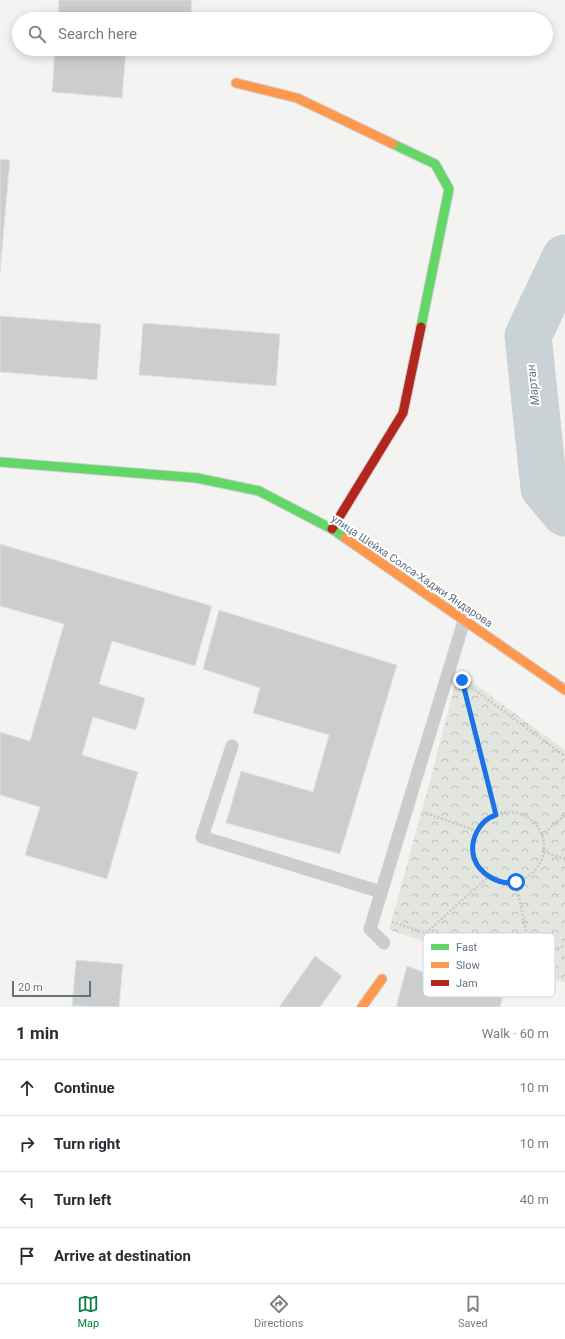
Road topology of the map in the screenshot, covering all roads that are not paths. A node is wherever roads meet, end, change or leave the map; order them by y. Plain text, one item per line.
1 (236, 83) dead end
2 (0, 462) edge
3 (332, 529) junction
4 (464, 622) junction
5 (565, 690) edge
6 (232, 746) dead end
7 (381, 892) junction
8 (384, 942) dead end
9 (382, 979) dead end
10 (362, 1007) edge

1 - 3 street
2 - 3 street, улица Шейха Солса-Хаджи Яндарова
3 - 4 street, улица Шейха Солса-Хаджи Яндарова
4 - 5 street, улица Шейха Солса-Хаджи Яндарова
4 - 7 lane
6 - 7 lane
7 - 8 lane
9 - 10 street

